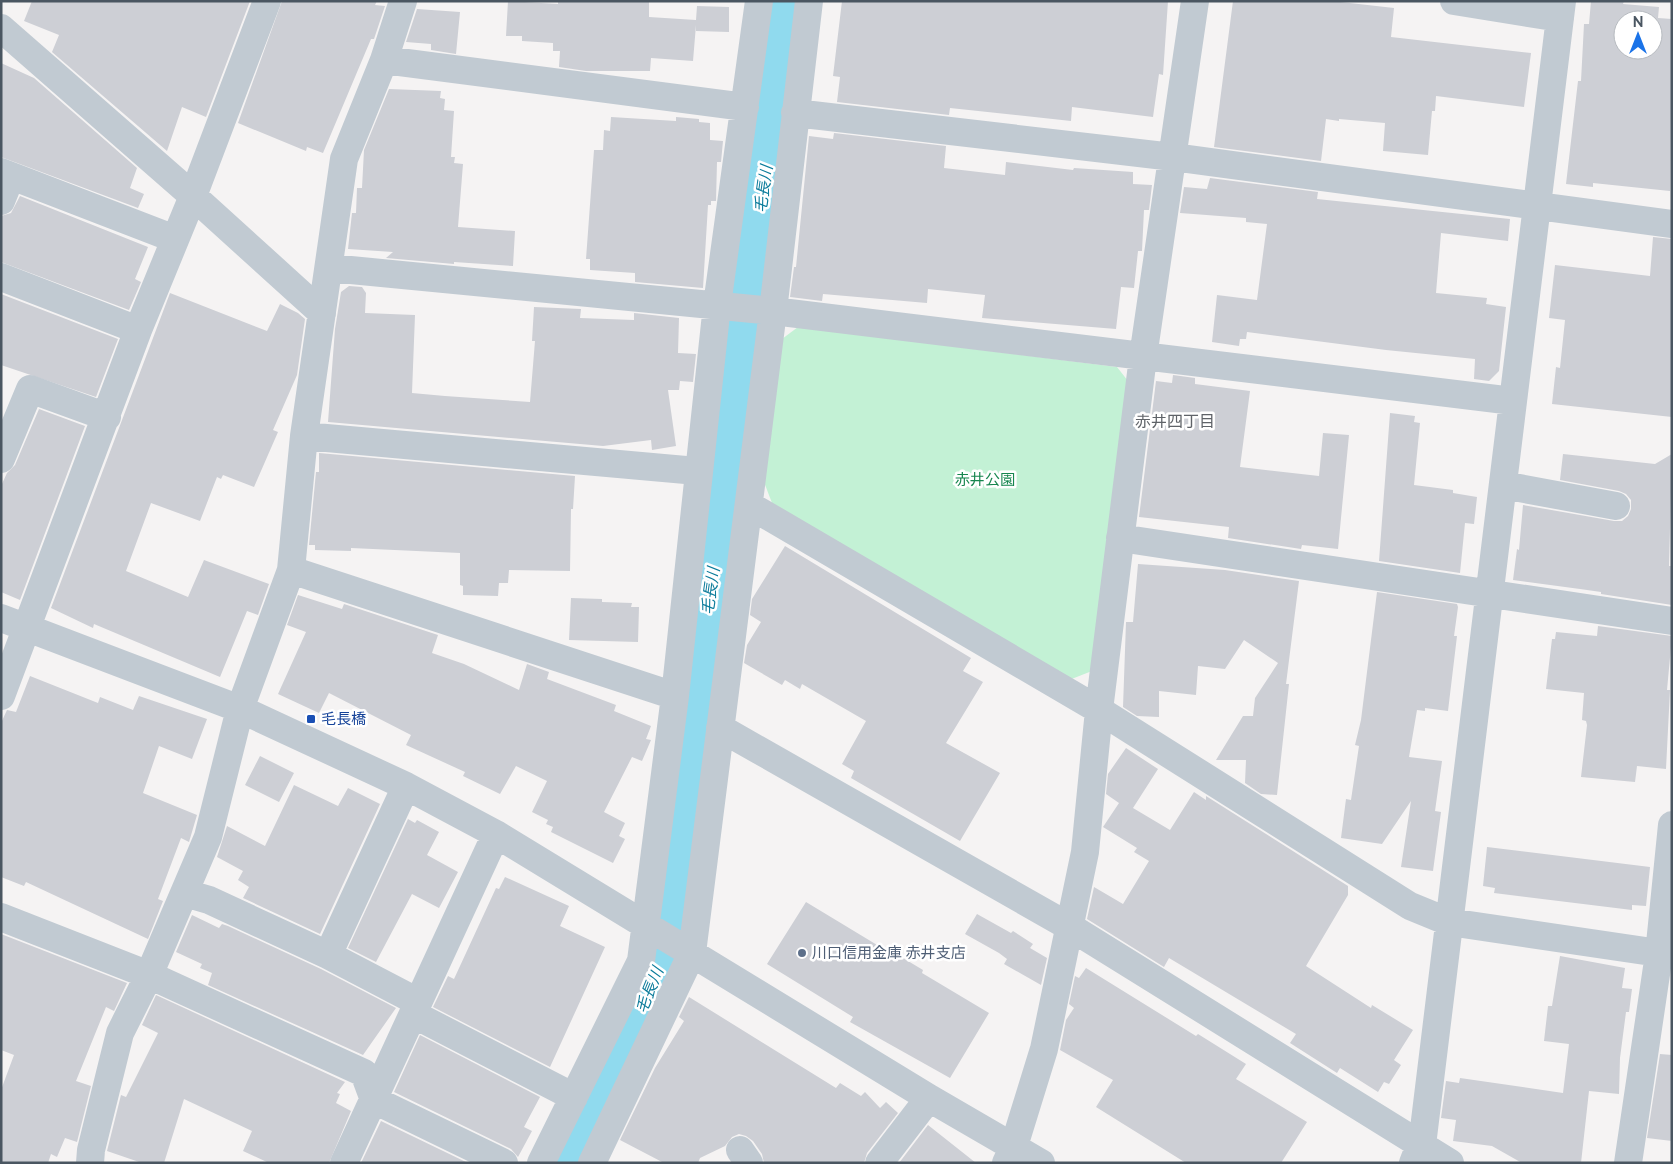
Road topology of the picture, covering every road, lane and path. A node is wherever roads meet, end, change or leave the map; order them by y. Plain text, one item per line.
1 (267, 1) edge
2 (403, 1) edge
3 (759, 1) edge
4 (809, 1) edge
5 (1195, 1) edge
6 (1454, 1) edge
7 (1561, 10) edge
8 (1, 28) edge
9 (384, 60) junction
10 (745, 107) junction
11 (796, 113) junction
12 (1173, 157) junction
13 (6, 174) edge
14 (193, 196) junction
15 (1, 201) edge
16 (1537, 207) junction
17 (1672, 224) edge
18 (175, 239) junction
19 (330, 268) junction
20 (1, 277) edge
21 (717, 305) junction
22 (773, 311) junction
23 (322, 313) junction
24 (138, 330) junction
25 (1143, 356) junction
26 (1513, 401) junction
27 (106, 418) junction
28 (304, 436) junction
29 (1, 459) edge
30 (697, 471) junction
31 (1503, 485) junction
32 (749, 504) junction
33 (1616, 506) dead end
34 (1120, 538) junction
35 (291, 570) junction
36 (1490, 594) junction
37 (1, 618) edge
38 (1672, 621) edge
39 (27, 629) junction
40 (1, 696) edge
41 (675, 696) junction
42 (240, 709) junction
43 (1099, 710) junction
44 (720, 728) junction
45 (406, 786) junction
46 (1672, 824) edge
47 (496, 834) junction
48 (185, 893) junction
49 (1, 917) edge
50 (1450, 922) junction
51 (1070, 927) junction
52 (651, 928) junction
53 (688, 950) junction
54 (1665, 954) edge
55 (328, 955) junction
56 (149, 975) junction
57 (416, 1008) junction
58 (574, 1097) junction
59 (929, 1098) junction
60 (374, 1100) junction
61 (1416, 1153) edge
62 (1010, 1154) edge
63 (90, 1163) edge
64 (344, 1163) edge
65 (504, 1163) edge
66 (542, 1163) edge
67 (592, 1163) edge
68 (879, 1163) edge
69 (1041, 1163) edge
70 (1450, 1163) edge
71 (1628, 1163) edge

1 - 14 street
2 - 9 street
3 - 10 street
4 - 11 street
5 - 12 street
6 - 7 street
7 - 16 street
8 - 14 street
9 - 10 street
9 - 19 street
10 - 21 street
11 - 12 street
11 - 22 street
12 - 16 street
12 - 25 street
13 - 15 street
13 - 18 street
14 - 18 street
14 - 23 street
16 - 17 street
16 - 26 street
18 - 24 street
19 - 21 street
19 - 23 street
20 - 24 street
21 - 22 street
21 - 30 street
22 - 25 street
22 - 32 street
23 - 28 street
24 - 27 street
25 - 26 street
25 - 34 street
26 - 31 street
27 - 29 street
27 - 39 street
28 - 30 street
28 - 35 street
30 - 41 street
31 - 33 street
31 - 36 street
32 - 43 street
32 - 44 street
34 - 36 street
34 - 43 street
35 - 41 street
35 - 42 street
36 - 38 street
36 - 50 street
37 - 39 street
39 - 40 street
39 - 42 street
41 - 52 street
42 - 45 street
42 - 48 street
43 - 50 street
43 - 51 street
44 - 51 street
44 - 53 street
45 - 47 street
45 - 55 street
46 - 54 street
47 - 52 street
47 - 57 street
48 - 55 street
48 - 56 street
49 - 56 street
50 - 54 street
50 - 61 street
51 - 61 street
51 - 62 street
52 - 53 street
52 - 58 street
53 - 59 street
53 - 67 street
54 - 71 street
55 - 57 street
56 - 60 street
56 - 63 street
57 - 58 street
57 - 60 street
58 - 66 street
59 - 62 street
59 - 68 street
60 - 64 street
60 - 65 street
61 - 70 street
62 - 69 street

